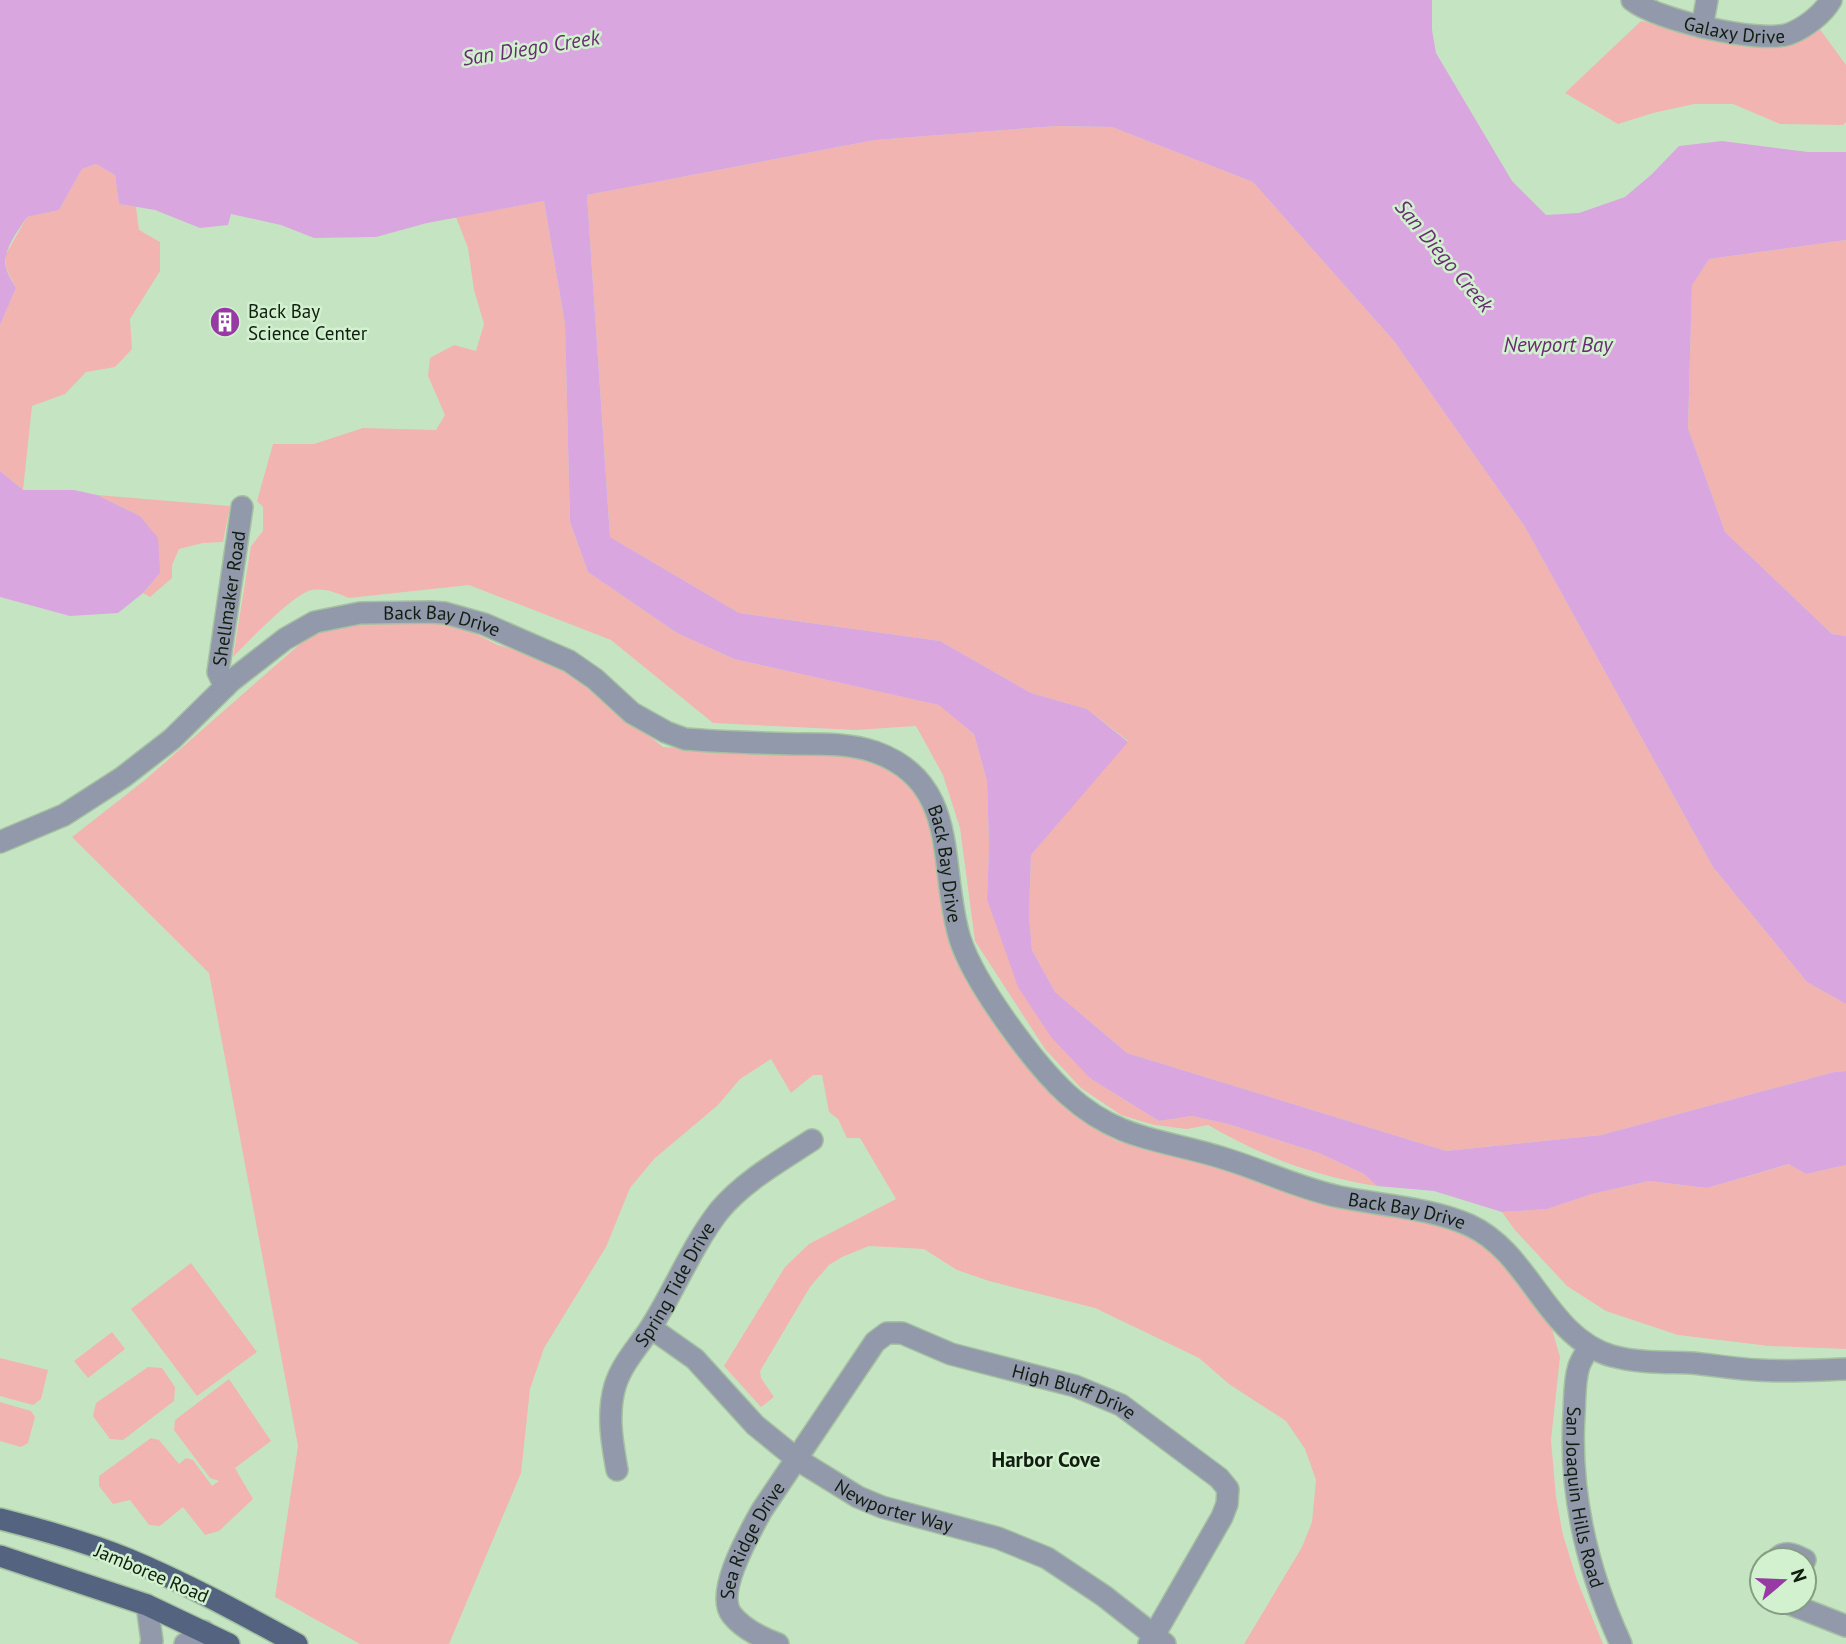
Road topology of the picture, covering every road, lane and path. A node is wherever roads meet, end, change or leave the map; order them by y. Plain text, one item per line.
1 (1632, 0) edge
2 (1707, 0) edge
3 (1831, 0) edge
4 (1702, 27) junction
5 (242, 507) dead end
6 (225, 687) junction
7 (0, 842) edge
8 (813, 1140) dead end
9 (651, 1328) junction
10 (1589, 1347) junction
11 (1846, 1369) edge
12 (798, 1460) junction
13 (617, 1470) dead end
14 (0, 1519) edge
15 (0, 1556) edge
16 (146, 1605) junction
17 (1818, 1615) edge
18 (1846, 1626) edge
19 (204, 1631) junction
20 (1156, 1641) edge
21 (151, 1644) edge
22 (185, 1644) edge
23 (229, 1644) edge
24 (297, 1644) edge
25 (778, 1644) edge
26 (1621, 1644) edge

1 - 4 street, Galaxy Drive
2 - 4 street
3 - 4 street, Galaxy Drive
5 - 6 street, Shellmaker Road
6 - 7 street, Back Bay Drive
6 - 10 street, Back Bay Drive
8 - 9 street, Spring Tide Drive
9 - 12 street, Newporter Way
9 - 13 street, Spring Tide Drive
10 - 11 street, Back Bay Drive
10 - 26 street, San Joaquin Hills Road
12 - 20 street, Newporter Way
12 - 20 street, High Bluff Drive
12 - 25 street, Sea Ridge Drive
14 - 24 main road, Jamboree Road
15 - 16 main road, Jamboree Road
16 - 19 main road, Jamboree Road
16 - 21 street
17 - 18 street
19 - 22 street
19 - 23 main road, Jamboree Road

